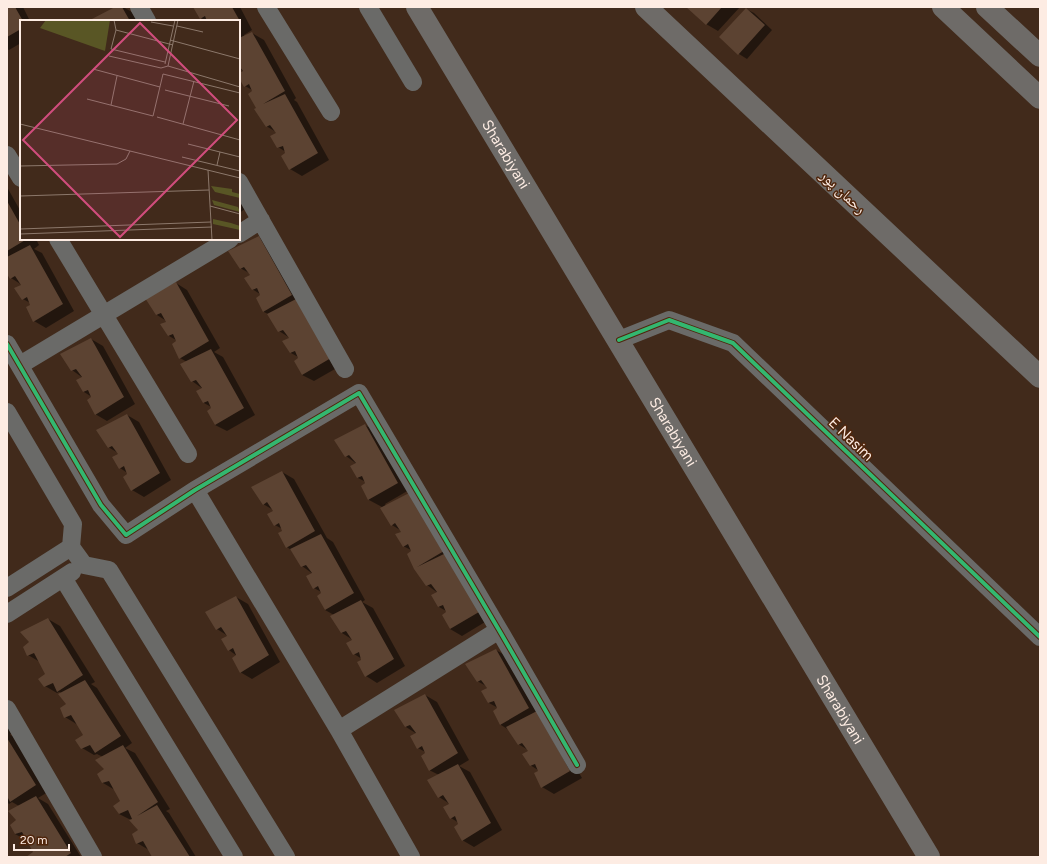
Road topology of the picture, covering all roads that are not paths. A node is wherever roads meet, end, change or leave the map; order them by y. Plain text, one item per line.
1 (139, 7) edge
2 (266, 7) edge
3 (368, 7) edge
4 (417, 7) edge
5 (646, 7) edge
6 (943, 7) edge
7 (987, 7) edge
8 (146, 20) edge
9 (1040, 56) edge
10 (413, 82) dead end
11 (1040, 98) edge
12 (331, 112) dead end
13 (7, 155) edge
14 (20, 176) edge
15 (240, 184) edge
16 (261, 220) junction
17 (240, 233) edge
18 (59, 240) edge
19 (228, 240) edge
20 (104, 315) junction
21 (619, 340) junction
22 (7, 344) edge
23 (20, 365) junction
24 (345, 369) dead end
25 (1040, 377) edge
26 (7, 412) edge
27 (188, 454) dead end
28 (195, 490) junction
29 (71, 547) junction
30 (84, 565) junction
31 (63, 578) junction
32 (7, 588) edge
33 (7, 614) edge
34 (499, 630) junction
35 (1040, 636) edge
36 (7, 709) edge
37 (339, 730) junction
38 (577, 765) dead end
39 (93, 857) edge
40 (234, 857) edge
41 (286, 857) edge
42 (412, 857) edge
43 (929, 857) edge

1 - 8 street
2 - 12 street
3 - 10 street
4 - 21 main road, Sharabiyani
5 - 25 main road, رحمان پور
6 - 11 main road
7 - 9 main road
13 - 14 street
15 - 16 street
16 - 17 street
16 - 24 street
18 - 20 street
19 - 20 street
20 - 23 street
20 - 27 street
21 - 35 street, E Nasim
21 - 43 main road, Sharabiyani
22 - 23 street
23 - 28 street
26 - 29 street
28 - 34 street
28 - 37 street
29 - 30 street
29 - 32 street
30 - 31 street
30 - 41 street
31 - 33 street
31 - 40 street
34 - 37 street
34 - 38 street
36 - 39 street
37 - 42 street

